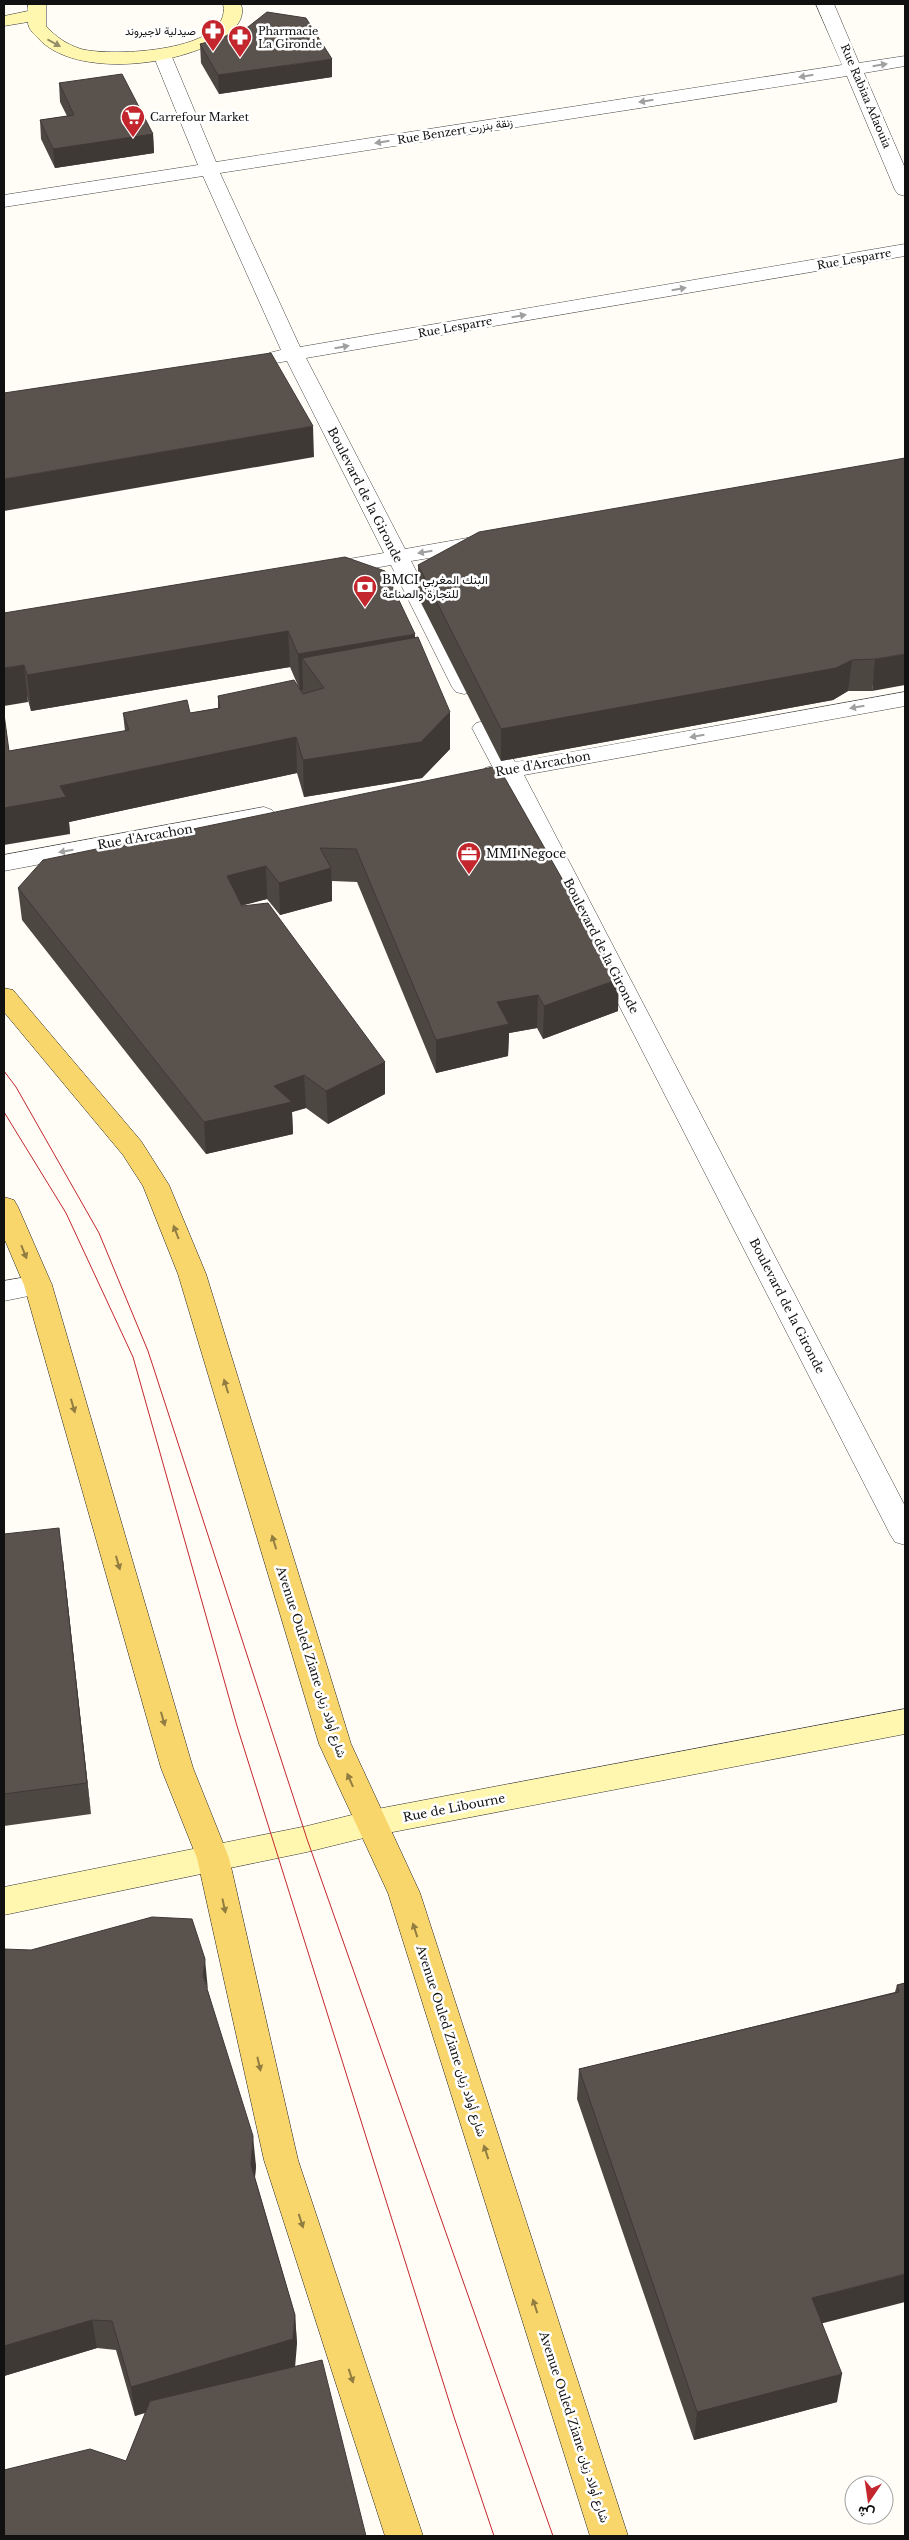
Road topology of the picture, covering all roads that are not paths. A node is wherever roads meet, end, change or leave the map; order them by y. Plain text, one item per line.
1 (232, 4) edge
2 (825, 4) edge
3 (35, 10) edge
4 (4, 20) edge
5 (163, 57) junction
6 (905, 61) edge
7 (855, 69) junction
8 (209, 169) junction
9 (905, 190) edge
10 (4, 201) edge
11 (905, 250) edge
12 (294, 355) junction
13 (255, 361) edge
14 (502, 539) edge
15 (396, 557) junction
16 (308, 574) edge
17 (905, 699) edge
18 (510, 770) junction
19 (471, 777) edge
20 (286, 811) edge
21 (4, 863) edge
22 (4, 996) edge
23 (4, 1208) edge
24 (38, 1285) junction
25 (4, 1291) edge
26 (905, 1534) edge
27 (905, 1721) edge
28 (372, 1823) junction
29 (213, 1858) junction
30 (4, 1901) edge
31 (404, 2536) edge
32 (608, 2536) edge

1 - 5 main road
2 - 7 street, Rue Rabiaa Adaouia
3 - 4 main road
3 -> 5 main road
5 - 8 street, Boulevard de la Gironde
7 -> 6 street, Rue Benzert زنقة بنزرت
7 -> 8 street, Rue Benzert زنقة بنزرت
7 - 9 street, Rue Rabiaa Adaouia
8 - 10 street, Rue Benzert زنقة بنزرت
8 - 12 street, Boulevard de la Gironde
12 -> 11 street, Rue Lesparre
12 - 13 street, Rue Lesparre
12 - 15 street, Boulevard de la Gironde
14 -> 15 street
15 - 16 street
15 - 18 street, Boulevard de la Gironde
17 -> 18 street, Rue d'Arcachon
18 - 19 street, Rue d'Arcachon
18 - 26 street, Boulevard de la Gironde
20 -> 21 street, Rue d'Arcachon
28 -> 22 main road, Avenue Ouled Ziane شارع أولاد زيان
23 -> 24 main road
24 - 25 street
24 -> 29 main road
27 - 28 main road, Rue de Libourne
28 - 29 main road, Rue de Libourne
32 -> 28 main road, Avenue Ouled Ziane شارع أولاد زيان
29 - 30 main road, Rue de Libourne
29 -> 31 main road

